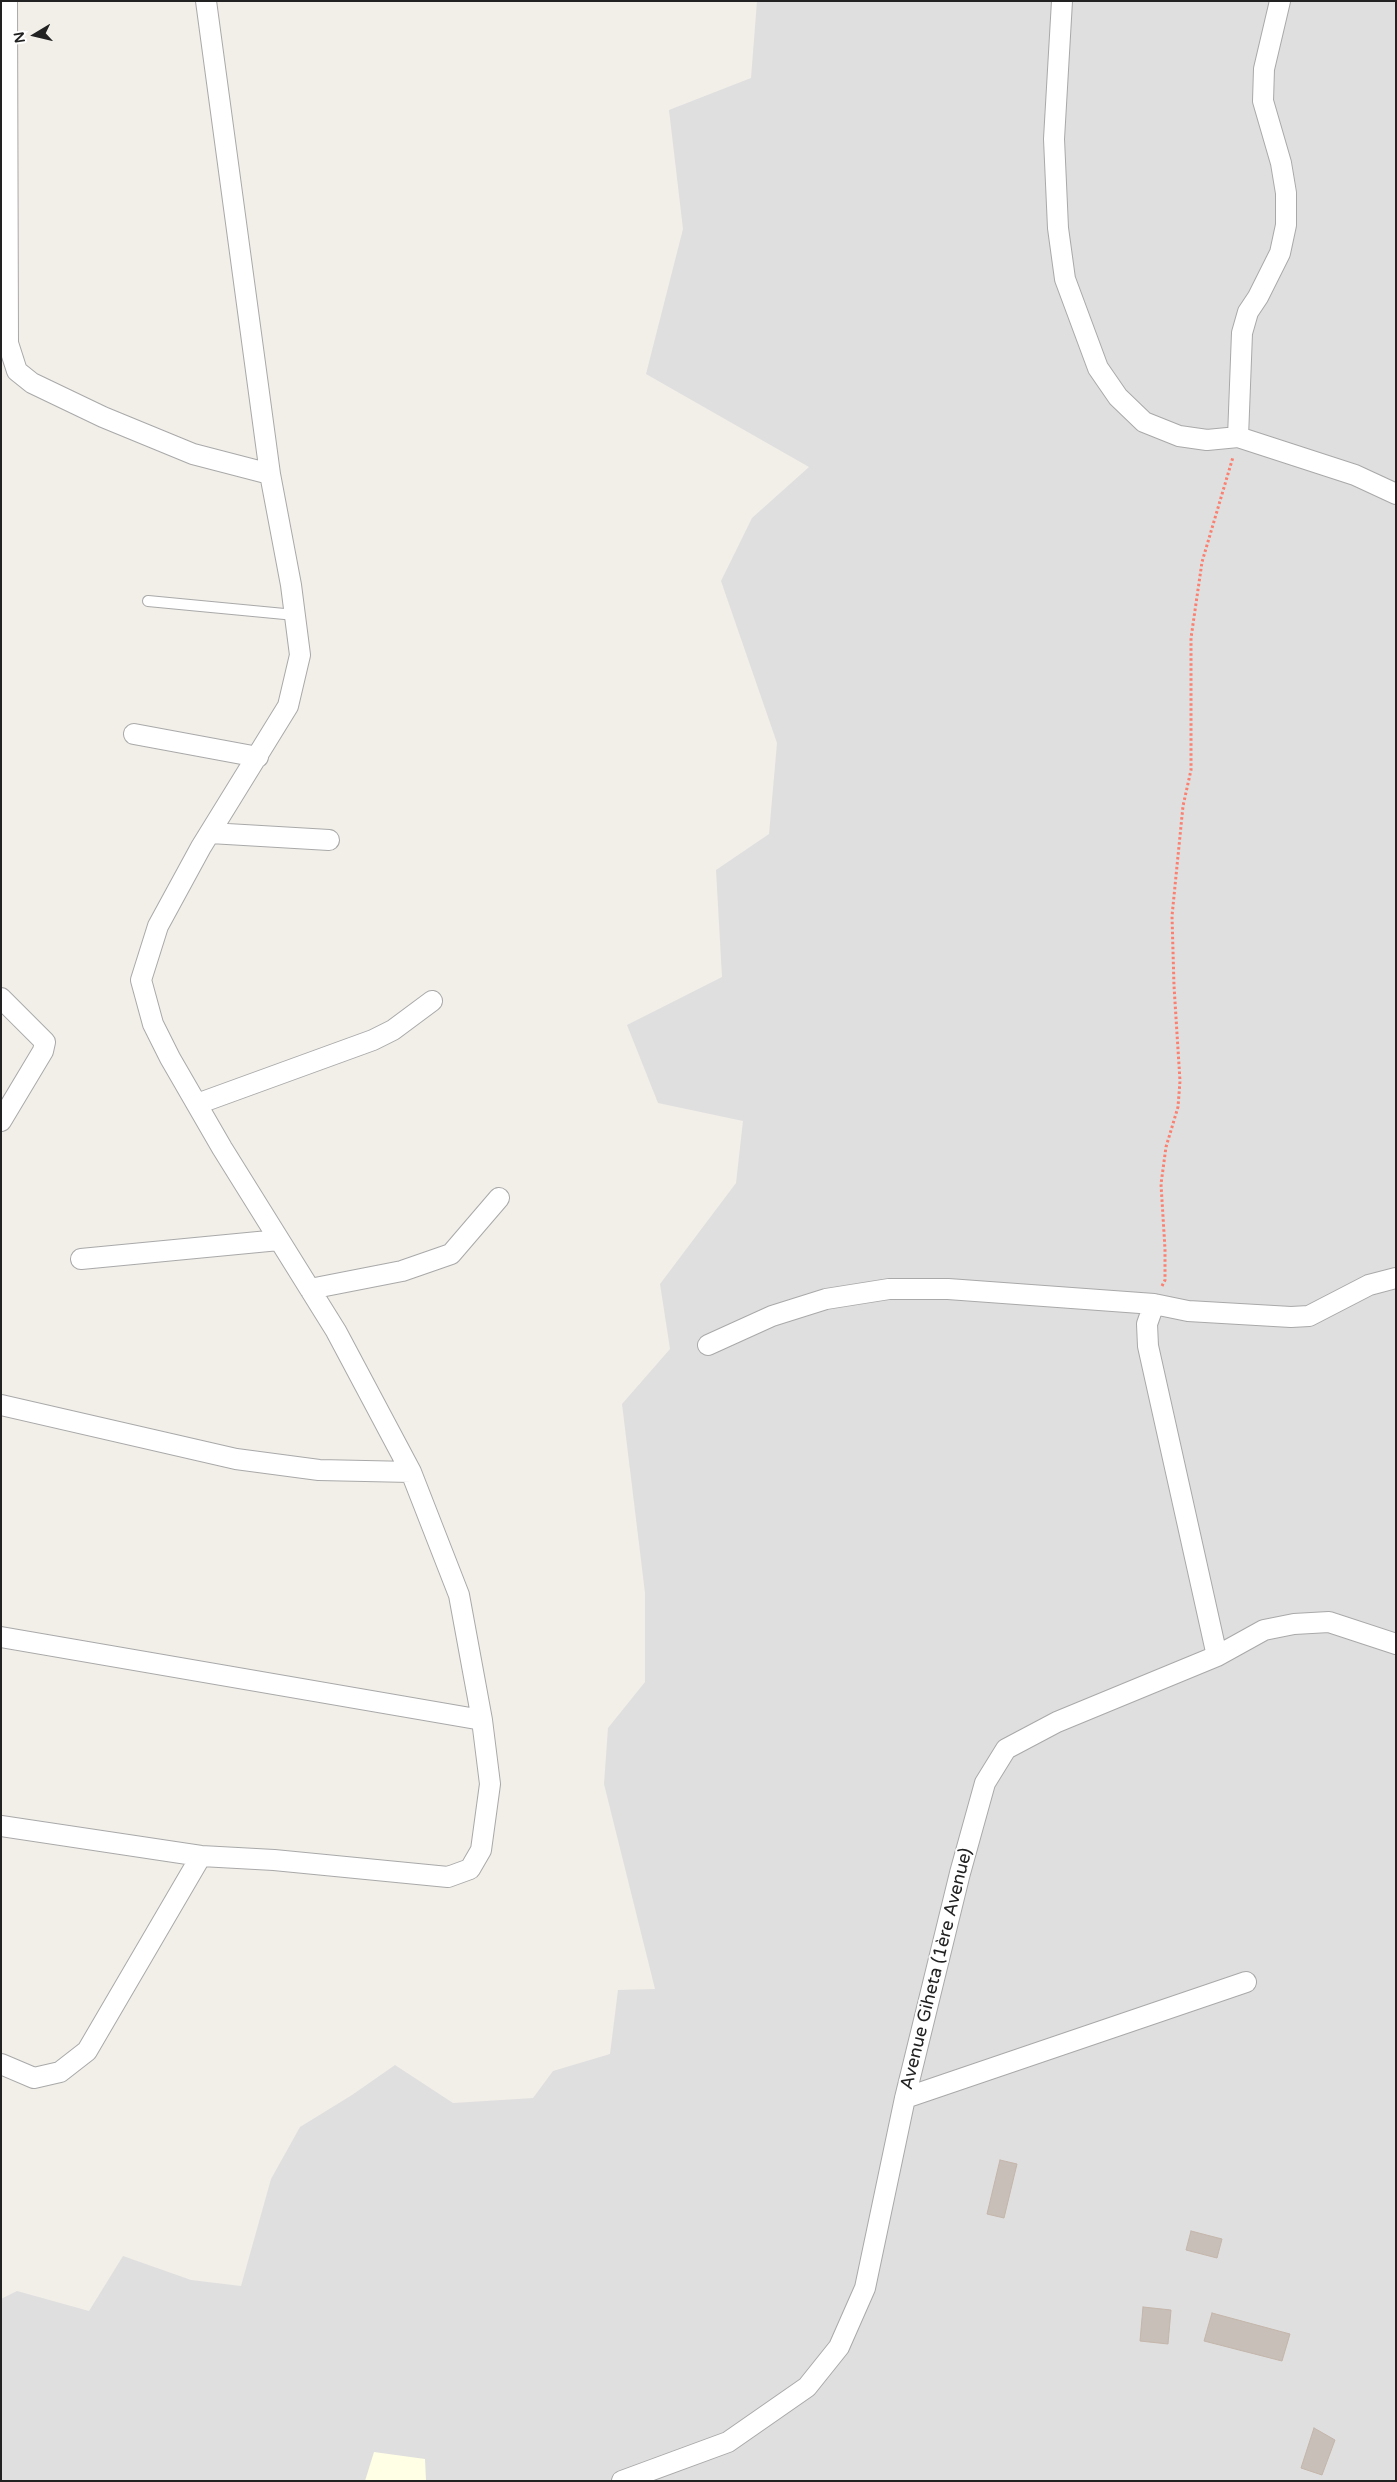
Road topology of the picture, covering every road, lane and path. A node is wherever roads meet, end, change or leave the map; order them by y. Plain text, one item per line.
1 (7, 1) edge
2 (206, 1) edge
3 (1062, 1) edge
4 (1280, 1) edge
5 (1238, 437) junction
6 (270, 474) junction
7 (1396, 494) edge
8 (148, 601) dead end
9 (295, 615) junction
10 (134, 734) dead end
11 (258, 758) junction
12 (210, 833) junction
13 (329, 840) dead end
14 (1, 998) edge
15 (432, 1000) dead end
16 (197, 1104) junction
17 (1, 1121) edge
18 (500, 1198) dead end
19 (279, 1240) junction
20 (81, 1259) dead end
21 (1396, 1278) edge
22 (310, 1289) junction
23 (1154, 1304) junction
24 (708, 1345) dead end
25 (1, 1405) edge
26 (411, 1472) junction
27 (1, 1637) edge
28 (1396, 1644) edge
29 (1216, 1656) junction
30 (482, 1720) junction
31 (1, 1826) edge
32 (201, 1856) junction
33 (1246, 1982) dead end
34 (1, 2064) edge
35 (906, 2098) junction
36 (622, 2481) edge

1 - 6 street
2 - 6 street
3 - 5 street
4 - 5 street
5 - 7 street
5 - 23 path
6 - 9 street
8 - 9 lane
9 - 11 street
10 - 11 street
11 - 12 street
12 - 13 street
12 - 16 street
14 - 17 street
15 - 16 street
16 - 19 street
18 - 22 street
19 - 20 street
19 - 22 street
21 - 23 street
22 - 26 street
23 - 24 street
23 - 29 street
25 - 26 street
26 - 30 street
27 - 30 street
28 - 29 street, Avenue Giheta (1ère Avenue)
29 - 35 street, Avenue Giheta (1ère Avenue)
30 - 32 street
31 - 32 street
32 - 34 street
33 - 35 street
35 - 36 street, Avenue Giheta (1ère Avenue)

